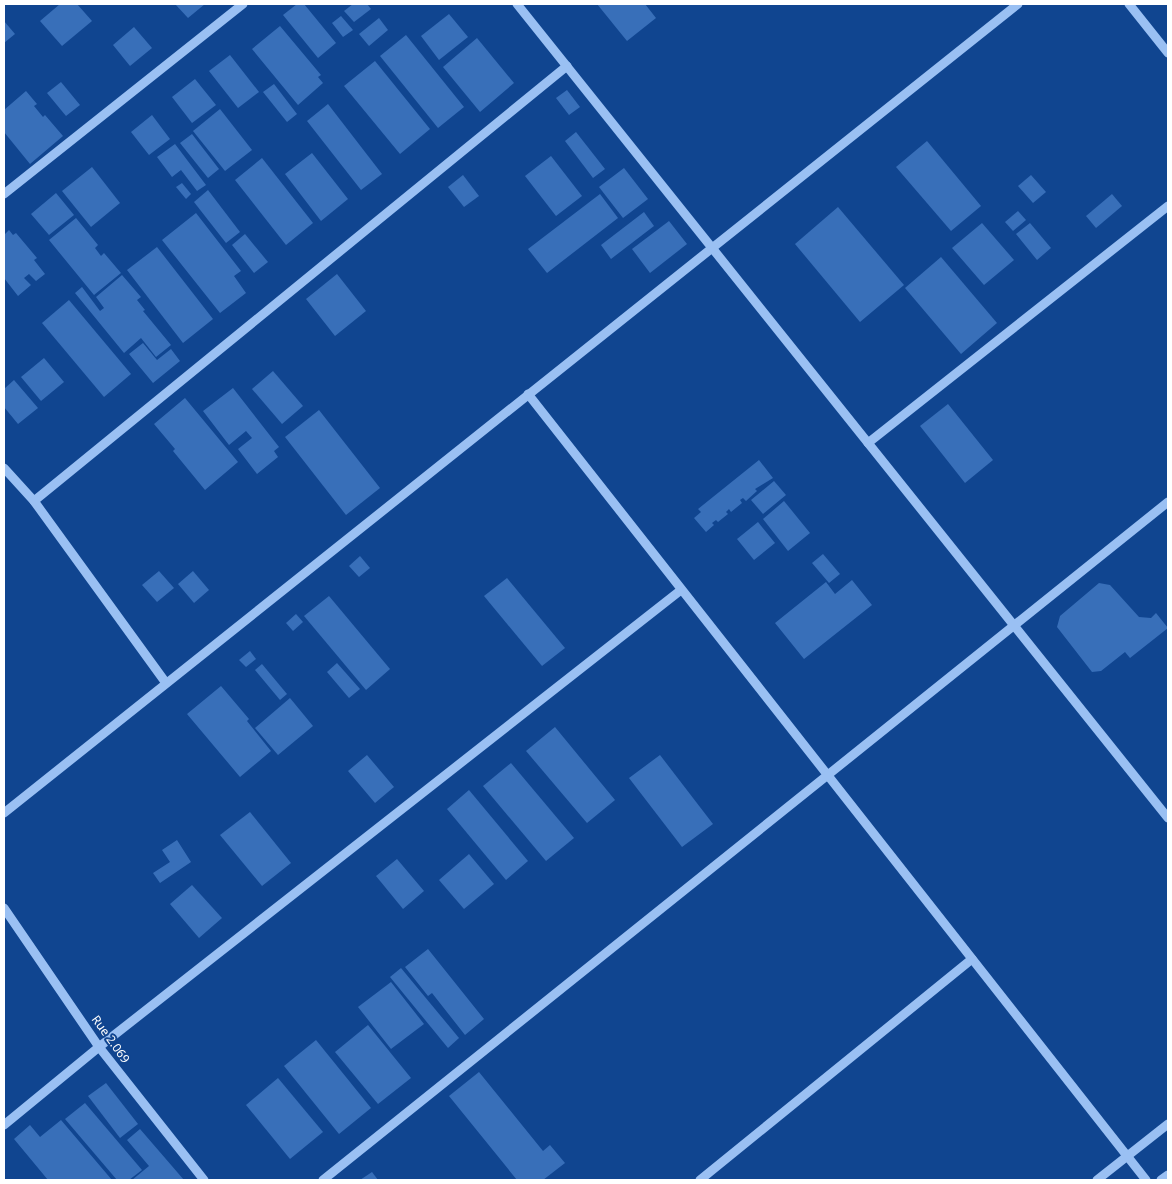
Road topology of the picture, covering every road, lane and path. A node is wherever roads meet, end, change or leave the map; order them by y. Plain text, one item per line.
1 (243, 4) edge
2 (517, 4) edge
3 (1018, 4) edge
4 (1129, 4) edge
5 (1168, 53) edge
6 (567, 66) junction
7 (4, 194) edge
8 (1168, 206) edge
9 (712, 248) junction
10 (528, 394) junction
11 (868, 443) junction
12 (4, 468) edge
13 (34, 501) junction
14 (1168, 502) edge
15 (681, 590) junction
16 (1014, 626) junction
17 (166, 683) junction
18 (828, 776) junction
19 (4, 813) edge
20 (1168, 818) edge
21 (4, 908) edge
22 (972, 959) junction
23 (99, 1047) junction
24 (1168, 1124) edge
25 (4, 1125) edge
26 (1128, 1155) junction
27 (1168, 1175) edge
28 (204, 1180) edge
29 (323, 1180) edge
30 (700, 1180) edge
31 (1097, 1180) edge
32 (1146, 1180) edge
33 (1161, 1180) edge

1 - 7 street
2 - 6 street
3 - 9 street
4 - 5 street
6 - 9 street
6 - 13 street
8 - 11 street
9 - 10 street
9 - 11 street
10 - 15 street
10 - 17 street
11 - 16 street
12 - 13 street
13 - 17 street
14 - 16 street
15 - 18 street
15 - 23 street
16 - 18 street
16 - 20 street
17 - 19 street
18 - 22 street
18 - 29 street
21 - 23 street, Rue 2.069
22 - 26 street
22 - 30 street
23 - 25 street
23 - 28 street, Rue 2.069
24 - 26 street
26 - 31 street
26 - 32 street
27 - 33 street

